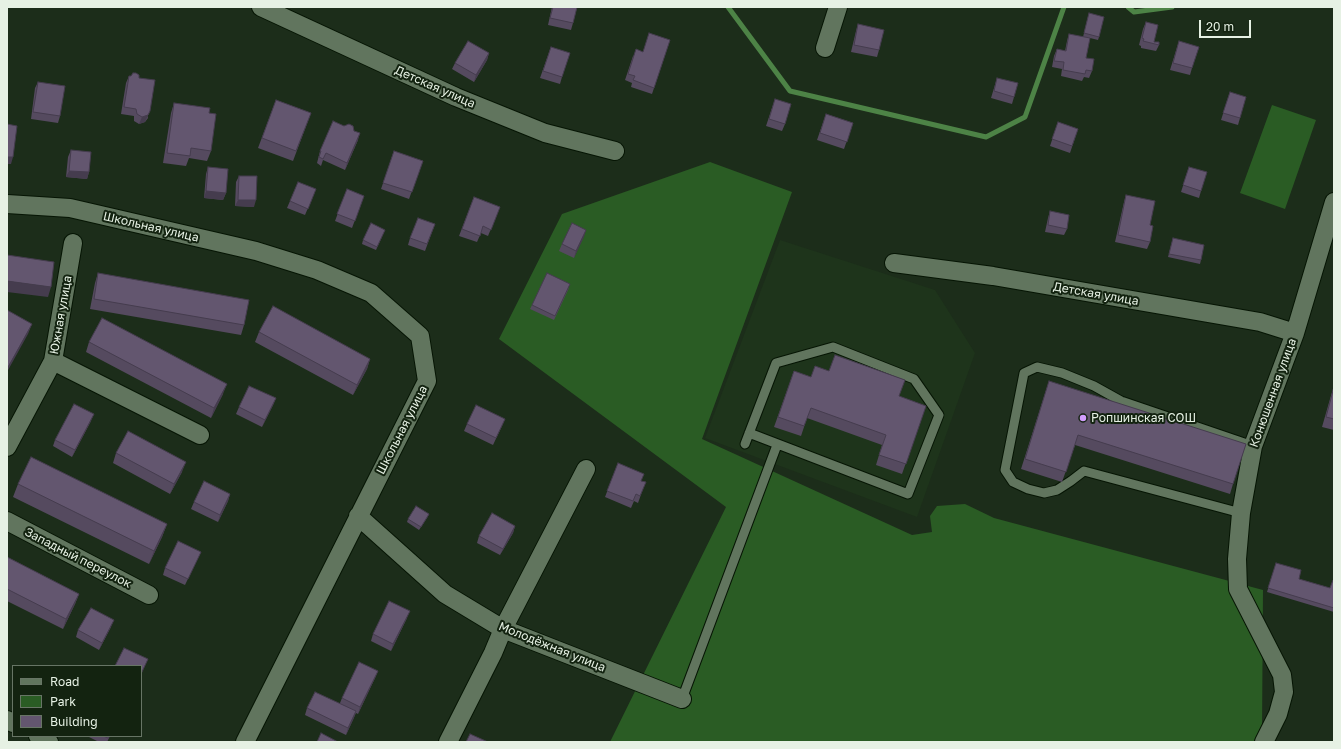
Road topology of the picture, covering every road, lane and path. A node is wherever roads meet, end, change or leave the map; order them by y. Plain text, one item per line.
1 (261, 7) edge
2 (838, 7) edge
3 (824, 48) dead end
4 (615, 151) dead end
5 (1334, 202) edge
6 (7, 204) edge
7 (73, 243) dead end
8 (894, 263) dead end
9 (1295, 333) junction
10 (53, 360) junction
11 (749, 433) junction
12 (200, 435) dead end
13 (745, 444) dead end
14 (777, 445) junction
15 (1253, 446) junction
16 (7, 447) edge
17 (586, 469) dead end
18 (1242, 514) junction
19 (358, 516) junction
20 (7, 521) edge
21 (149, 594) dead end
22 (503, 629) junction
23 (682, 699) joint
24 (40, 737) edge
25 (49, 742) edge
26 (245, 742) edge
27 (448, 742) edge
28 (1264, 742) edge

1 - 4 street, Детская улица
2 - 3 street
5 - 9 street, Конюшенная улица
6 - 19 street, Школьная улица
7 - 10 street, Южная улица
8 - 9 street, Детская улица
9 - 15 street, Конюшенная улица
10 - 12 street
10 - 16 street, Южная улица
11 - 13 lane
11 - 14 lane
11 - 14 lane
14 - 23 lane
15 - 18 street, Конюшенная улица
15 - 18 lane
17 - 22 street
18 - 28 street, Конюшенная улица
19 - 22 street, Молодёжная улица
19 - 26 street, Школьная улица
20 - 21 street, Западный переулок
22 - 23 street, Молодёжная улица
22 - 27 street
24 - 25 street

